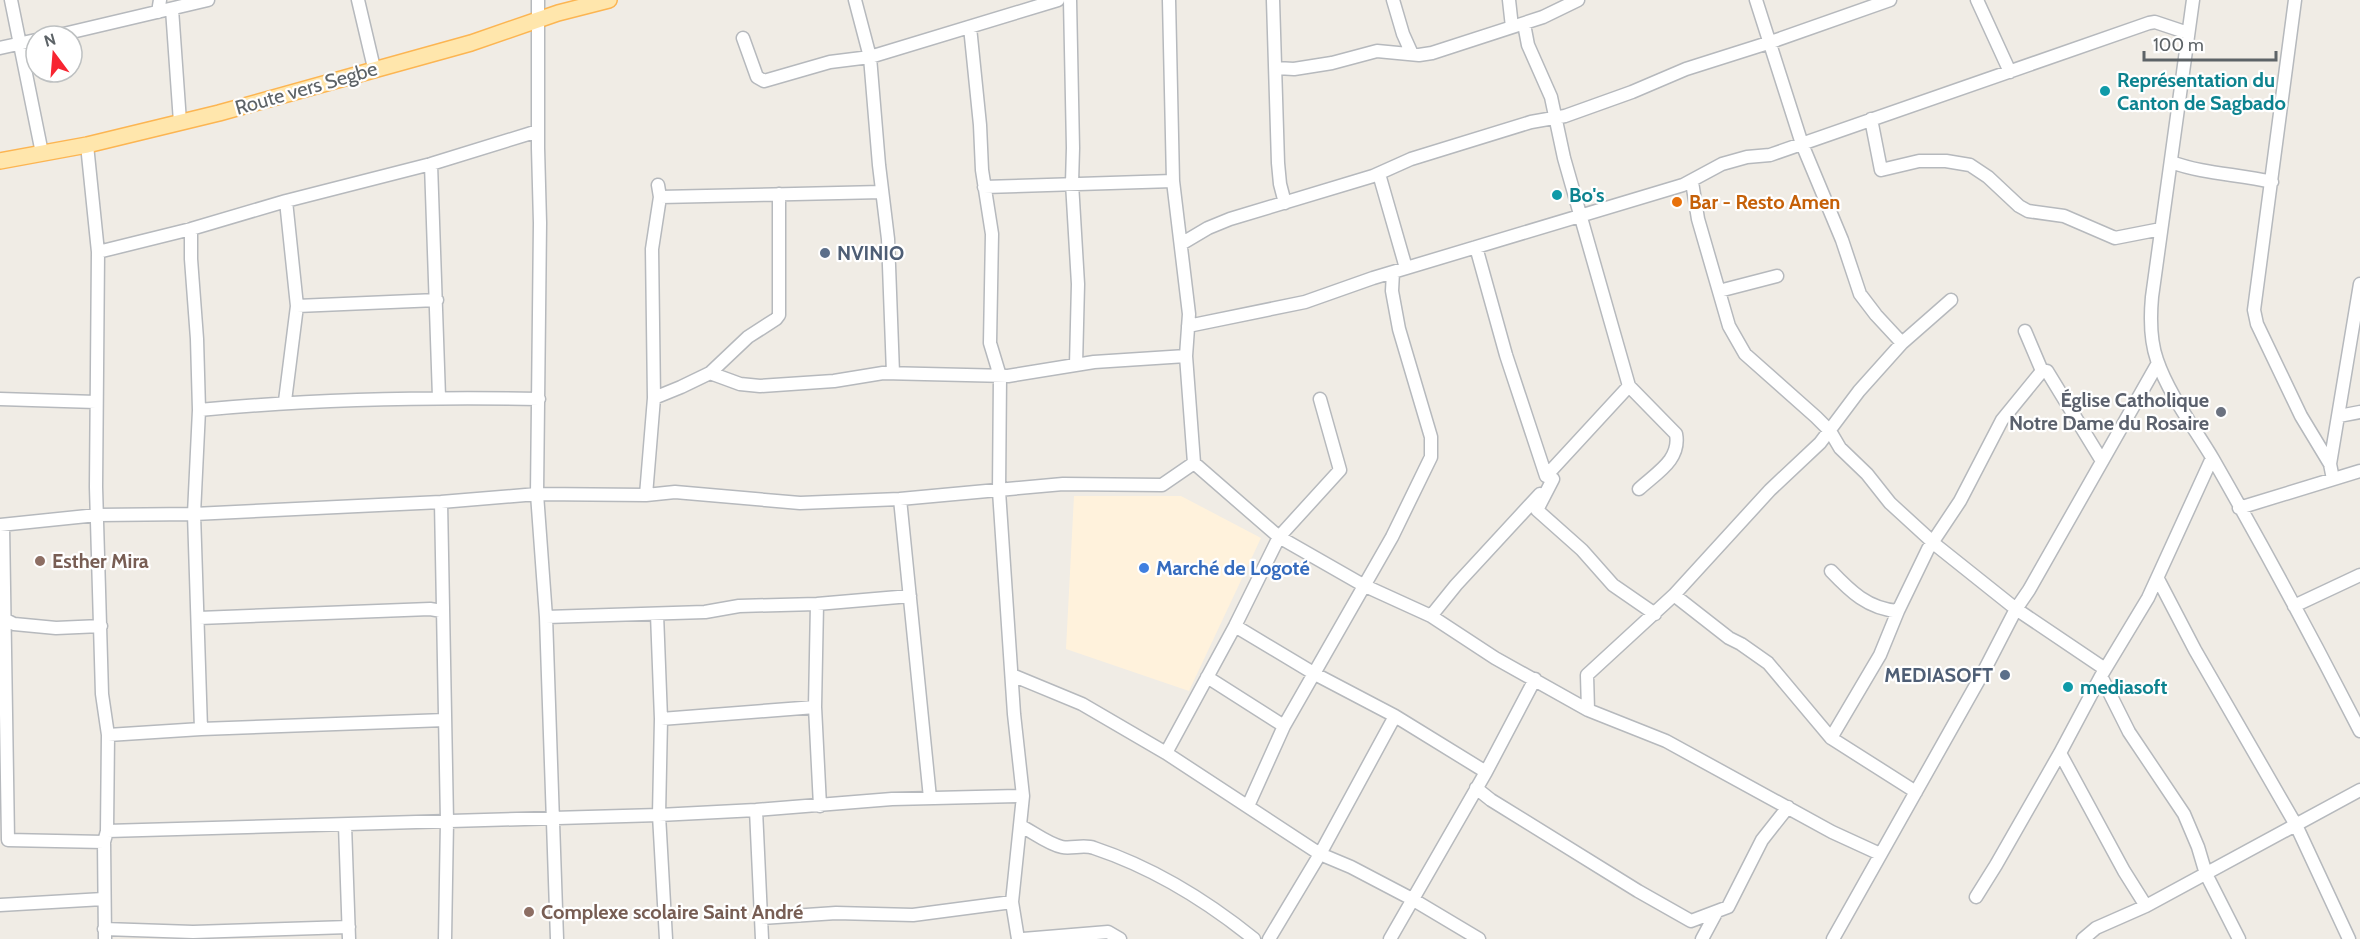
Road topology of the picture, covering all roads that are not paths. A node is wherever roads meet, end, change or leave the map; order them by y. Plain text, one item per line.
1 (11, 0) edge
2 (208, 0) edge
3 (358, 0) edge
4 (538, 0) edge
5 (609, 0) edge
6 (855, 0) edge
7 (1058, 0) edge
8 (1070, 0) edge
9 (1169, 0) edge
10 (1273, 0) edge
11 (1394, 0) edge
12 (1509, 0) edge
13 (1578, 0) edge
14 (1756, 0) edge
15 (1890, 0) edge
16 (1977, 0) edge
17 (2193, 0) edge
18 (2295, 0) edge
19 (1858, 5) edge
20 (159, 6) edge
21 (172, 9) junction
22 (539, 20) junction
23 (1518, 26) junction
24 (970, 27) junction
25 (84, 28) edge
26 (2188, 33) junction
27 (743, 38) dead end
28 (24, 43) edge
29 (1768, 43) junction
30 (21, 44) junction
31 (0, 48) edge
32 (1412, 54) junction
33 (870, 57) junction
34 (374, 68) junction
35 (1276, 68) junction
36 (2010, 72) junction
37 (1555, 118) junction
38 (1871, 119) junction
39 (180, 122) junction
40 (538, 131) junction
41 (1802, 144) junction
42 (87, 145) junction
43 (42, 153) junction
44 (0, 161) edge
45 (2171, 162) junction
46 (431, 164) junction
47 (1379, 174) junction
48 (1173, 181) junction
49 (1692, 182) junction
50 (2272, 182) junction
51 (1072, 183) junction
52 (984, 187) junction
53 (882, 192) junction
54 (779, 194) junction
55 (286, 201) junction
56 (1285, 203) junction
57 (1580, 216) junction
58 (191, 229) junction
59 (2161, 229) junction
60 (1181, 244) junction
61 (1476, 247) junction
62 (98, 252) junction
63 (1406, 268) junction
64 (1393, 272) junction
65 (1777, 276) dead end
66 (2360, 290) edge
67 (1719, 291) junction
68 (437, 300) junction
69 (1951, 300) dead end
70 (297, 306) junction
71 (1188, 326) junction
72 (2025, 331) dead end
73 (1902, 343) junction
74 (1186, 356) junction
75 (2158, 363) junction
76 (1076, 365) junction
77 (2042, 370) junction
78 (710, 373) junction
79 (893, 373) junction
80 (999, 376) junction
81 (1629, 386) junction
82 (440, 397) junction
83 (654, 398) junction
84 (0, 399) edge
85 (539, 399) junction
86 (1320, 399) dead end
87 (285, 401) junction
88 (96, 402) junction
89 (200, 410) junction
90 (2360, 412) edge
91 (2339, 416) junction
92 (1830, 431) junction
93 (2212, 458) junction
94 (2102, 461) junction
95 (1194, 463) junction
96 (2330, 464) junction
97 (2360, 471) edge
98 (1550, 477) junction
99 (2333, 479) junction
100 (1639, 489) dead end
101 (999, 491) junction
102 (537, 494) junction
103 (646, 495) junction
104 (900, 499) junction
105 (441, 502) junction
106 (2239, 508) junction
107 (194, 514) junction
108 (97, 515) junction
109 (2, 525) edge
110 (1279, 537) junction
111 (1932, 542) junction
112 (1831, 571) dead end
113 (2360, 575) edge
114 (2158, 579) junction
115 (1363, 585) junction
116 (910, 596) junction
117 (1674, 596) junction
118 (817, 604) junction
119 (2294, 606) junction
120 (2016, 609) junction
121 (442, 611) junction
122 (1898, 611) junction
123 (657, 614) junction
124 (1655, 614) junction
125 (1431, 616) junction
126 (2, 617) edge
127 (546, 617) junction
128 (199, 618) junction
129 (101, 626) junction
130 (1235, 626) junction
131 (2103, 673) junction
132 (1315, 674) junction
133 (1012, 675) junction
134 (1207, 677) junction
135 (1535, 679) junction
136 (815, 707) junction
137 (2354, 707) edge
138 (1588, 710) junction
139 (1395, 716) junction
140 (661, 719) junction
141 (445, 720) junction
142 (1284, 726) junction
143 (201, 729) junction
144 (2360, 731) edge
145 (108, 735) junction
146 (1831, 738) junction
147 (1166, 753) junction
148 (2060, 753) junction
149 (1486, 772) junction
150 (1476, 788) junction
151 (2360, 790) edge
152 (1916, 792) junction
153 (1023, 796) junction
154 (930, 798) junction
155 (820, 806) junction
156 (1248, 806) junction
157 (1788, 807) junction
158 (756, 810) junction
159 (659, 815) junction
160 (552, 818) junction
161 (447, 821) junction
162 (345, 825) junction
163 (2296, 825) junction
164 (1021, 826) junction
165 (105, 837) junction
166 (1320, 854) junction
167 (1880, 854) junction
168 (2206, 874) junction
169 (1976, 897) dead end
170 (103, 899) junction
171 (1413, 899) junction
172 (1012, 902) junction
173 (0, 904) edge
174 (2146, 906) junction
175 (1716, 913) junction
176 (761, 918) junction
177 (349, 933) edge
178 (105, 934) edge
179 (193, 936) edge
180 (445, 939) edge
181 (557, 939) edge
182 (666, 939) edge
183 (762, 939) edge
184 (1018, 939) edge
185 (1023, 939) edge
186 (1120, 939) edge
187 (1254, 939) edge
188 (1269, 939) edge
189 (1390, 939) edge
190 (1479, 939) edge
191 (1702, 939) edge
192 (1833, 939) edge
193 (2083, 939) edge
194 (2239, 939) edge
195 (2349, 939) edge

1 - 30 street
2 - 21 street
3 - 34 street
4 - 22 street
5 - 22 main road, Route vers Segbe
6 - 33 street
7 - 24 street
8 - 51 street
9 - 48 street
10 - 35 street
11 - 32 street
12 - 23 street
13 - 23 street
14 - 29 street
15 - 19 street
16 - 36 street
17 - 26 street
18 - 50 street
19 - 29 street
20 - 21 street
20 - 25 street
21 - 39 street
22 - 34 main road, Route vers Segbe
22 - 40 street
23 - 32 street
23 - 37 street
24 - 33 street
24 - 52 street
26 - 36 street
26 - 45 street
27 - 33 street
28 - 30 street
29 - 37 street
29 - 41 street
30 - 31 street
30 - 43 street
32 - 35 street
33 - 53 street
34 - 39 main road, Route vers Segbe
35 - 56 street
36 - 38 street
37 - 47 street
37 - 57 street
38 - 41 street
38 - 59 street
39 - 42 main road, Route vers Segbe
40 - 46 street
40 - 85 street
41 - 49 street
41 - 73 street
42 - 43 main road, Route vers Segbe
42 - 62 street
43 - 44 main road, Route vers Segbe
45 - 50 street
45 - 59 street
46 - 55 street
46 - 68 street
47 - 56 street
47 - 63 street
48 - 51 street
48 - 60 street
49 - 57 street
49 - 67 street
50 - 96 street
51 - 52 street
51 - 76 street
52 - 80 street
53 - 54 street
53 - 79 street
54 - 78 street
54 - 83 street
55 - 58 street
55 - 70 street
56 - 60 street
57 - 61 street
57 - 81 street
58 - 62 street
58 - 89 street
59 - 75 street
60 - 71 street
61 - 63 street
61 - 98 street
62 - 88 street
63 - 64 street
64 - 71 street
64 - 115 street
65 - 67 street
66 - 91 street
67 - 92 street
68 - 70 street
68 - 82 street
69 - 73 street
70 - 87 street
71 - 74 street
72 - 77 street
73 - 92 street
74 - 76 street
74 - 95 street
75 - 93 street
75 - 94 street
76 - 80 street
77 - 94 street
77 - 111 street
78 - 79 street
78 - 83 street
79 - 80 street
80 - 101 street
81 - 98 street
81 - 100 street
82 - 85 street
82 - 87 street
83 - 103 street
84 - 88 street
85 - 102 street
86 - 110 street
87 - 89 street
88 - 108 street
89 - 107 street
90 - 91 street
91 - 96 street
92 - 111 street
92 - 117 street
93 - 106 street
93 - 114 street
94 - 120 street
95 - 101 street
95 - 110 street
96 - 99 street
97 - 99 street
98 - 124 street
98 - 125 street
99 - 106 street
101 - 104 street
101 - 133 street
102 - 103 street
102 - 105 street
102 - 127 street
103 - 104 street
104 - 116 street
105 - 107 street
105 - 121 street
106 - 119 street
107 - 108 street
107 - 128 street
108 - 109 street
108 - 129 street
109 - 126 street
110 - 115 street
110 - 130 street
111 - 120 street
111 - 122 street
112 - 122 street
113 - 119 street
114 - 131 street
114 - 163 street
115 - 125 street
115 - 132 street
116 - 118 street
116 - 154 street
117 - 124 street
117 - 146 street
118 - 123 street
118 - 136 street
119 - 137 street
120 - 131 street
120 - 152 street
121 - 128 street
121 - 141 street
122 - 146 street
123 - 127 street
123 - 140 street
124 - 138 street
125 - 135 street
126 - 129 street
126 - 165 street
127 - 160 street
128 - 143 street
129 - 145 street
130 - 132 street
130 - 134 street
131 - 148 street
131 - 168 street
132 - 139 street
132 - 142 street
133 - 147 street
133 - 153 street
134 - 142 street
134 - 147 street
135 - 138 street
135 - 149 street
136 - 140 street
136 - 155 street
137 - 144 street
138 - 157 street
139 - 149 street
139 - 166 street
140 - 159 street
141 - 143 street
141 - 161 street
142 - 156 street
143 - 145 street
145 - 165 street
146 - 152 street
147 - 156 street
148 - 169 street
148 - 174 street
149 - 150 street
150 - 171 street
150 - 175 street
151 - 163 street
152 - 167 street
153 - 154 street
153 - 164 street
154 - 155 street
155 - 158 street
156 - 166 street
157 - 167 street
157 - 175 street
158 - 159 street
158 - 176 street
159 - 160 street
159 - 182 street
160 - 161 street
160 - 181 street
161 - 162 street
161 - 180 street
162 - 165 street
162 - 177 street
163 - 168 street
163 - 195 street
164 - 172 street
164 - 187 street
165 - 170 street
166 - 171 street
166 - 188 street
167 - 192 street
168 - 174 street
168 - 194 street
170 - 173 street
170 - 178 street
171 - 189 street
171 - 190 street
172 - 176 street
172 - 184 street
174 - 193 street
175 - 191 street
176 - 183 street
177 - 179 street
178 - 179 street
185 - 186 street

